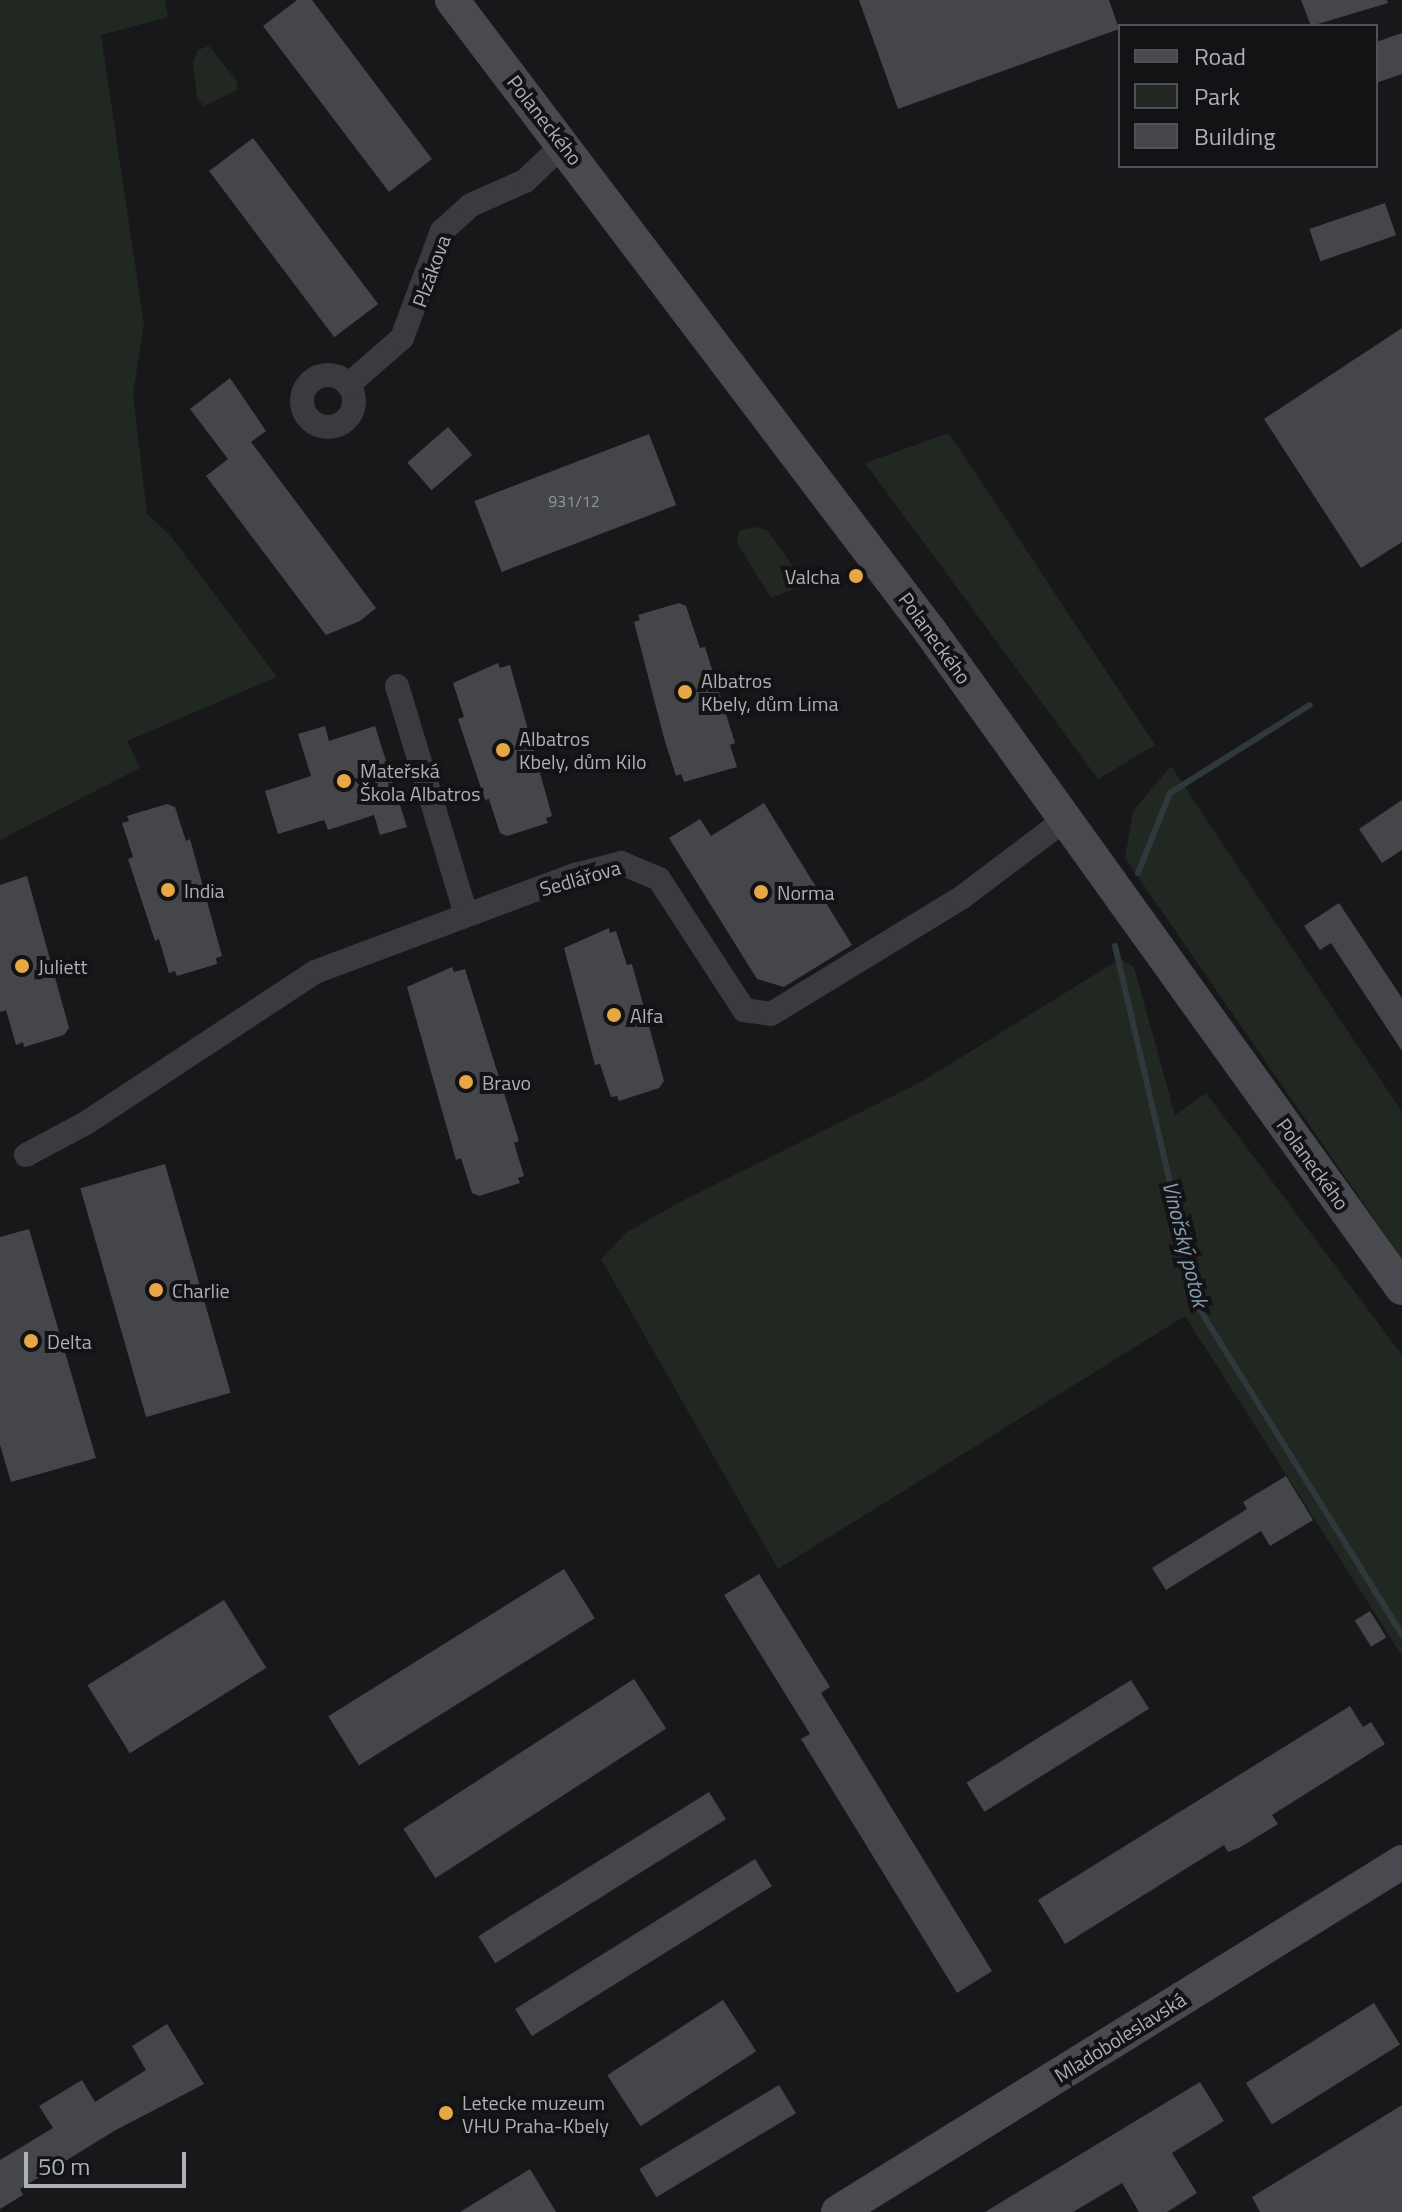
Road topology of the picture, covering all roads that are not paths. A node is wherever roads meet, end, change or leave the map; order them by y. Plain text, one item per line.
1 (452, 0) edge
2 (564, 144) junction
3 (348, 385) dead end
4 (397, 686) dead end
5 (1066, 819) junction
6 (466, 915) junction
7 (26, 1155) dead end
8 (1402, 1288) edge
9 (1402, 1862) edge
10 (838, 2212) edge

1 - 2 street, Polaneckého
2 - 3 street, Plzákova
2 - 5 street, Polaneckého
4 - 6 street
5 - 6 street, Sedlářova
5 - 8 street, Polaneckého
6 - 7 street, Sedlářova
9 - 10 street, Mladoboleslavská

